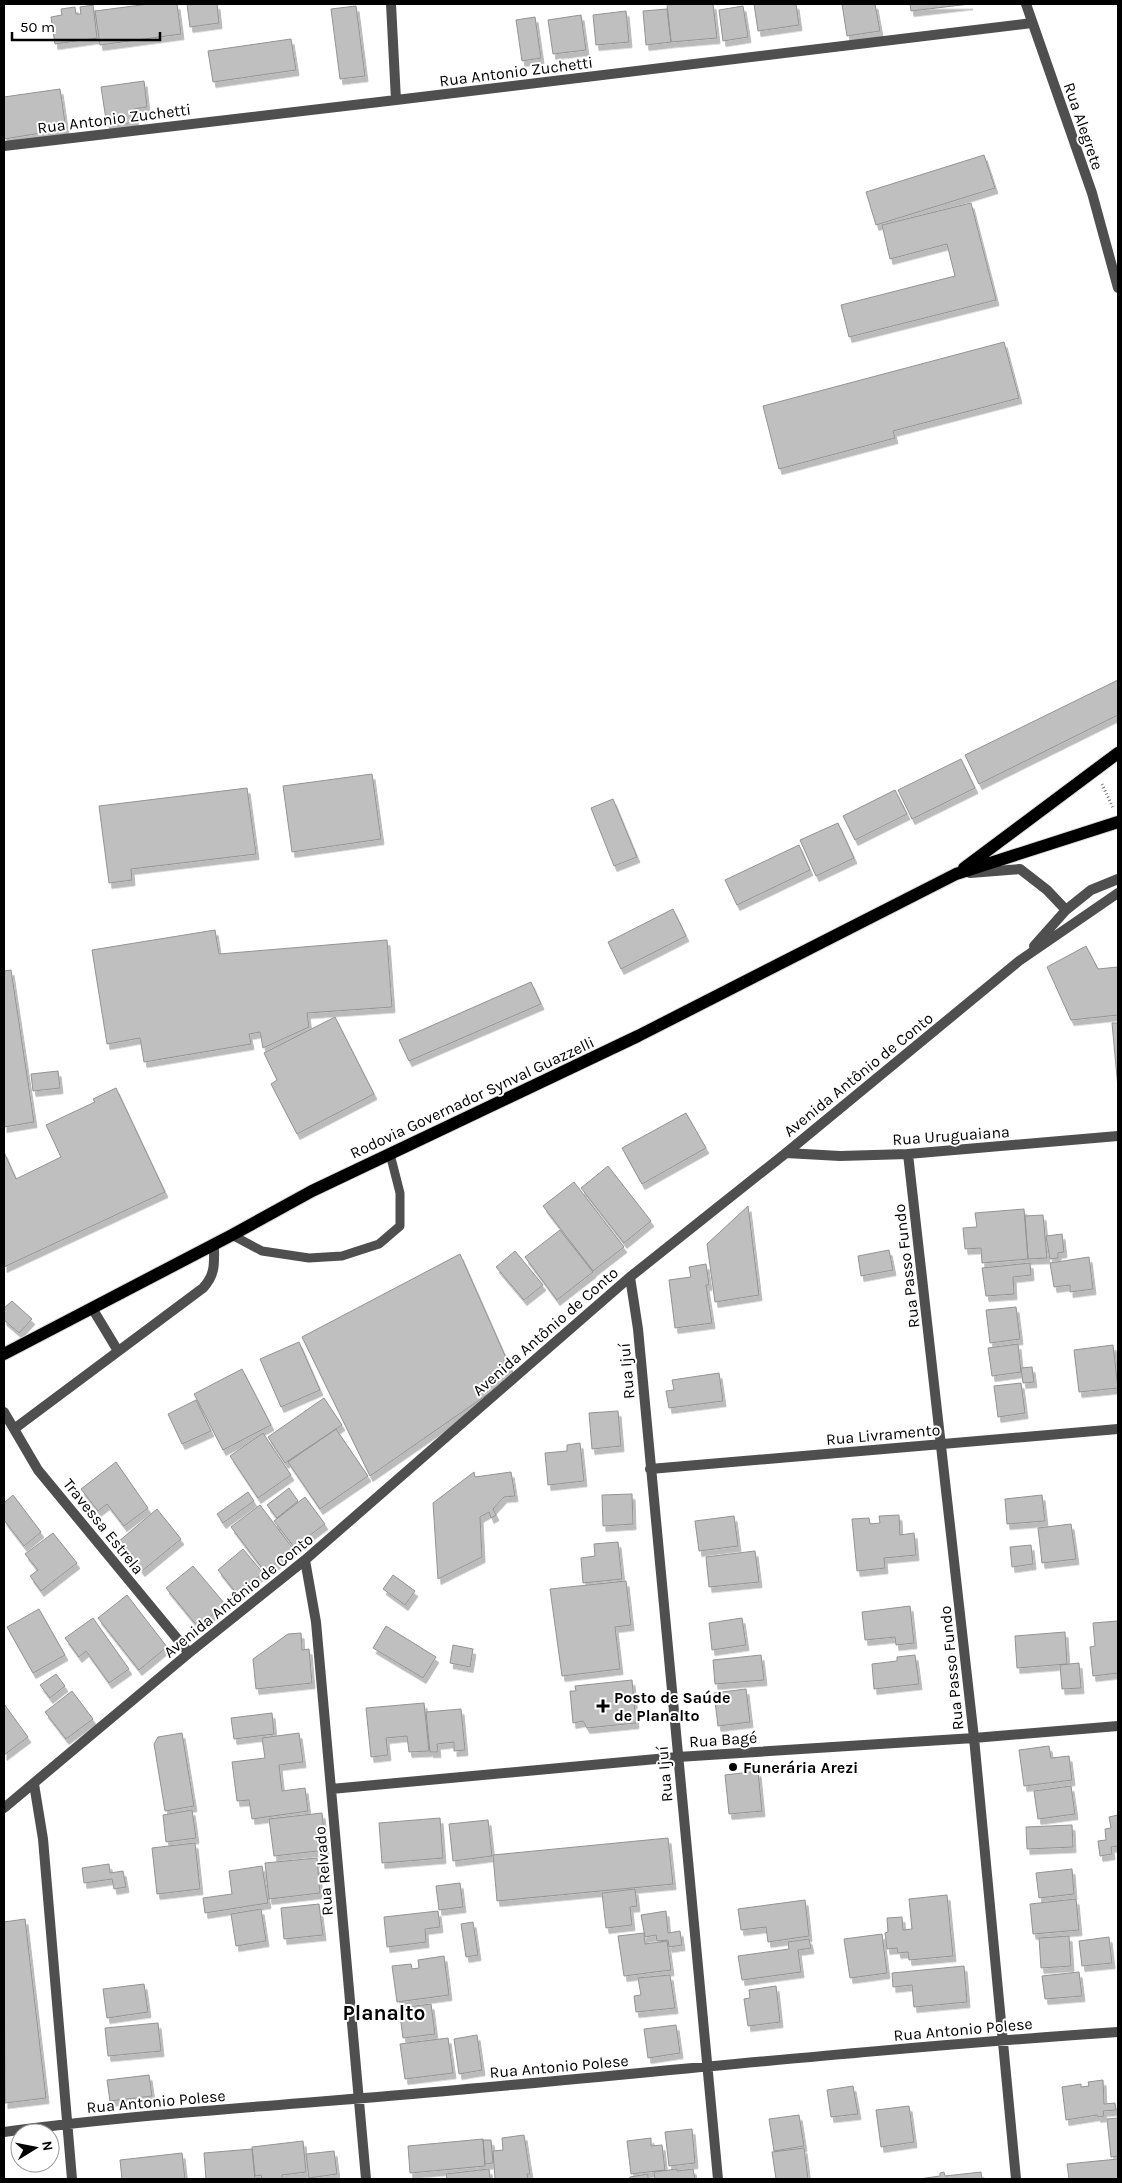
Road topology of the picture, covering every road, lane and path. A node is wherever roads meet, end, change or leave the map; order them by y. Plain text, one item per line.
1 (391, 4) edge
2 (1026, 4) edge
3 (1032, 23) junction
4 (396, 100) junction
5 (4, 146) edge
6 (1118, 288) edge
7 (1118, 753) edge
8 (1096, 770) junction
9 (1116, 816) edge
10 (956, 874) junction
11 (1118, 879) edge
12 (1118, 893) edge
13 (1066, 910) junction
14 (1019, 961) junction
15 (1118, 1136) edge
16 (786, 1153) junction
17 (390, 1154) junction
18 (908, 1154) junction
19 (232, 1235) junction
20 (214, 1245) junction
21 (630, 1277) junction
22 (92, 1308) junction
23 (118, 1351) junction
24 (4, 1354) edge
25 (4, 1412) edge
26 (14, 1429) junction
27 (1118, 1429) edge
28 (942, 1444) junction
29 (650, 1469) junction
30 (304, 1560) junction
31 (189, 1653) junction
32 (1118, 1726) edge
33 (974, 1738) junction
34 (678, 1757) junction
35 (34, 1784) junction
36 (331, 1789) junction
37 (4, 1808) edge
38 (1118, 2032) edge
39 (1004, 2040) junction
40 (708, 2067) junction
41 (359, 2099) junction
42 (67, 2124) junction
43 (4, 2132) edge
44 (72, 2179) edge
45 (366, 2179) edge
46 (718, 2179) edge
47 (1016, 2179) edge

1 - 4 street
2 - 3 street, Rua Alegrete
3 - 4 street, Rua Antonio Zuchetti
3 - 6 street, Rua Alegrete
4 - 5 street, Rua Antonio Zuchetti
7 - 8 main road, Rodovia Governador Synval Guazzelli
8 - 9 path
8 - 10 main road, Rodovia Governador Synval Guazzelli
9 - 10 main road, Rodovia Governador Synval Guazzelli
10 - 13 street
10 - 17 main road, Rodovia Governador Synval Guazzelli
11 - 13 street
12 - 14 street, Avenida Antônio de Conto
13 - 14 street
14 - 16 street, Avenida Antônio de Conto
15 - 18 street, Rua Uruguaiana
16 - 18 street, Rua Uruguaiana
16 - 21 street, Avenida Antônio de Conto
17 - 19 main road, Rodovia Governador Synval Guazzelli
17 - 19 lane
18 - 28 street, Rua Passo Fundo
19 - 20 main road, Rodovia Governador Synval Guazzelli
20 - 22 main road, Rodovia Governador Synval Guazzelli
20 - 23 street
21 - 29 street, Rua Ijuí
21 - 30 street, Avenida Antônio de Conto
22 - 23 street
22 - 24 main road, Rodovia Governador Synval Guazzelli
23 - 26 street
25 - 26 street, Travessa Estrela
26 - 31 street, Travessa Estrela
27 - 28 street, Rua Livramento
28 - 29 street, Rua Livramento
28 - 33 street, Rua Passo Fundo
29 - 34 street, Rua Ijuí
30 - 31 street, Avenida Antônio de Conto
30 - 36 street, Rua Relvado
31 - 35 street, Avenida Antônio de Conto
32 - 33 street, Rua Bagé
33 - 34 street, Rua Bagé
33 - 39 street, Rua Passo Fundo
34 - 36 street, Rua Bagé
34 - 40 street, Rua Ijuí
35 - 37 street, Avenida Antônio de Conto
35 - 42 street
36 - 41 street, Rua Relvado
38 - 39 street, Rua Antonio Polese
39 - 40 street, Rua Antonio Polese
39 - 47 street, Rua Passo Fundo
40 - 41 street, Rua Antonio Polese
40 - 46 street, Rua Ijuí
41 - 42 street, Rua Antonio Polese
41 - 45 street, Rua Relvado
42 - 43 street, Rua Antonio Polese
42 - 44 street

